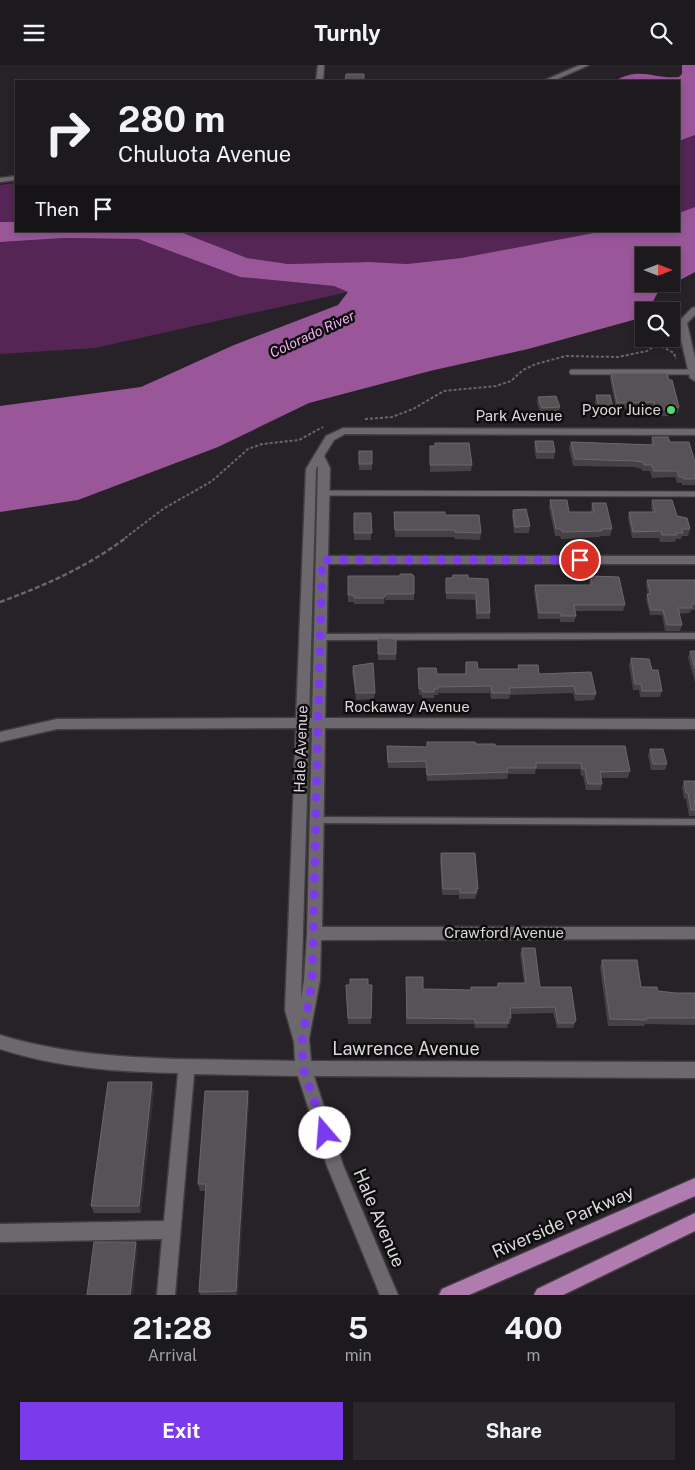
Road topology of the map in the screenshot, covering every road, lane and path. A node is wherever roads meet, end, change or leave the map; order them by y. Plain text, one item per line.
1 (321, 65) edge
2 (586, 65) edge
3 (320, 80) edge
4 (549, 80) edge
5 (15, 178) edge
6 (0, 180) edge
7 (693, 311) edge
8 (653, 347) edge
9 (663, 347) edge
10 (572, 372) dead end
11 (681, 372) junction
12 (694, 375) edge
13 (357, 420) dead end
14 (324, 427) dead end
15 (343, 431) joint
16 (695, 432) edge
17 (319, 457) junction
18 (324, 493) junction
19 (695, 494) edge
20 (322, 560) junction
21 (695, 560) edge
22 (0, 602) edge
23 (695, 636) edge
24 (320, 637) junction
25 (302, 723) junction
26 (318, 723) junction
27 (695, 724) edge
28 (0, 737) edge
29 (316, 820) junction
30 (695, 822) edge
31 (695, 933) edge
32 (314, 934) junction
33 (302, 1041) junction
34 (0, 1042) edge
35 (187, 1065) junction
36 (303, 1068) junction
37 (695, 1070) edge
38 (695, 1187) edge
39 (695, 1222) edge
40 (172, 1230) junction
41 (0, 1233) edge
42 (166, 1295) edge
43 (389, 1295) edge
44 (448, 1295) edge
45 (543, 1295) edge

1 - 3 street
2 - 4 street
5 - 6 street
7 - 12 street
8 - 13 path
9 - 11 path
10 - 11 lane
11 - 12 lane
14 - 22 path
15 - 16 street, Park Avenue
15 - 17 street, Hale Avenue
17 - 18 street, Hale Avenue
17 - 25 street, Hale Avenue
18 - 19 lane
18 - 20 street, Hale Avenue
20 - 21 street
20 - 24 street, Hale Avenue
23 - 24 lane
24 - 26 street, Hale Avenue
25 - 26 street, Rockaway Avenue
25 - 28 street, Rockaway Avenue
25 - 33 street, Hale Avenue
26 - 27 street, Rockaway Avenue
26 - 29 street, Hale Avenue
29 - 30 lane
29 - 32 street, Hale Avenue
31 - 32 street, Crawford Avenue
32 - 33 street, Hale Avenue
33 - 36 street, Hale Avenue
34 - 35 street, Lawrence Avenue
35 - 36 street, Lawrence Avenue
35 - 40 street
36 - 37 street, Lawrence Avenue
36 - 43 street, Hale Avenue
38 - 44 main road, Riverside Parkway
39 - 45 main road
40 - 41 street
40 - 42 street

